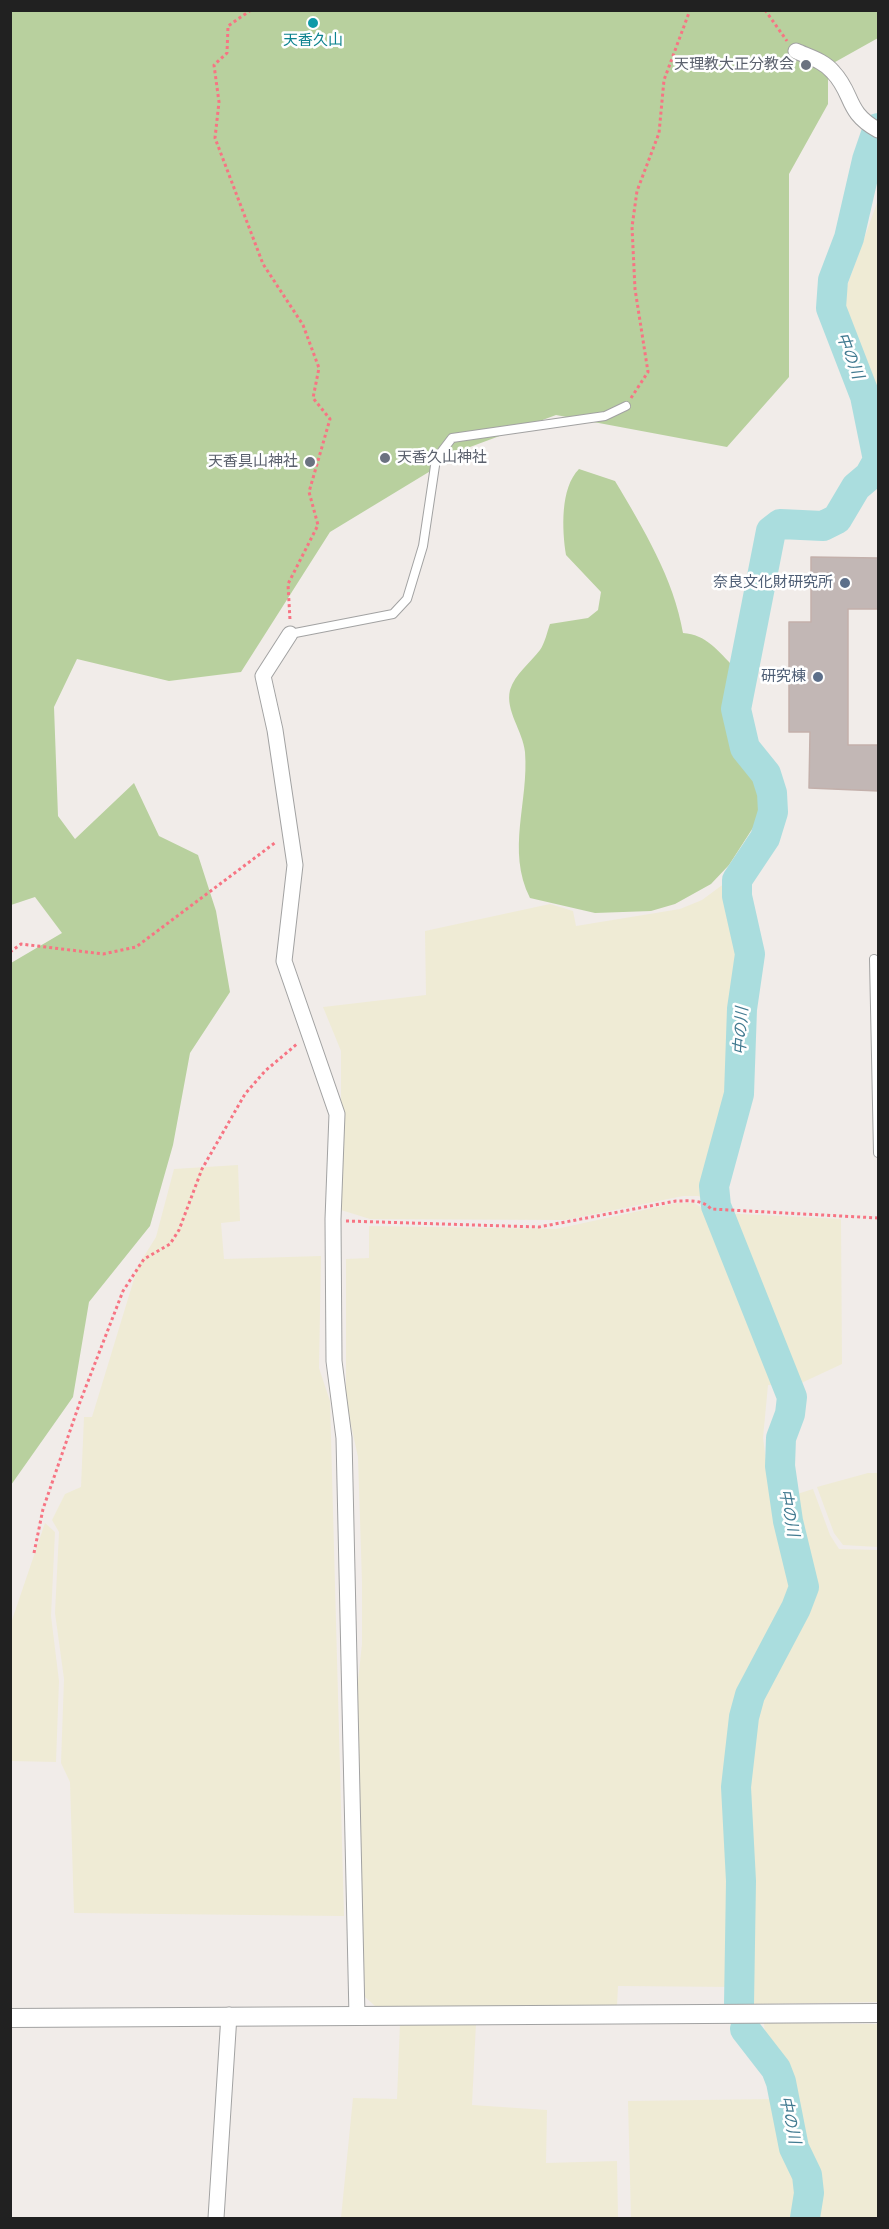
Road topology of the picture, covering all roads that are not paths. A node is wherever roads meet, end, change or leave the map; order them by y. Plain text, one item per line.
1 (796, 51) road end
2 (879, 130) edge
3 (626, 406) road end
4 (290, 634) joint
5 (874, 959) dead end
6 (879, 1153) edge
7 (879, 2013) edge
8 (229, 2015) junction
9 (357, 2016) junction
10 (10, 2018) edge
11 (216, 2218) edge

1 - 2 street
3 - 4 lane
4 - 9 street
5 - 6 lane
7 - 9 street
8 - 9 street
8 - 10 street
8 - 11 street

